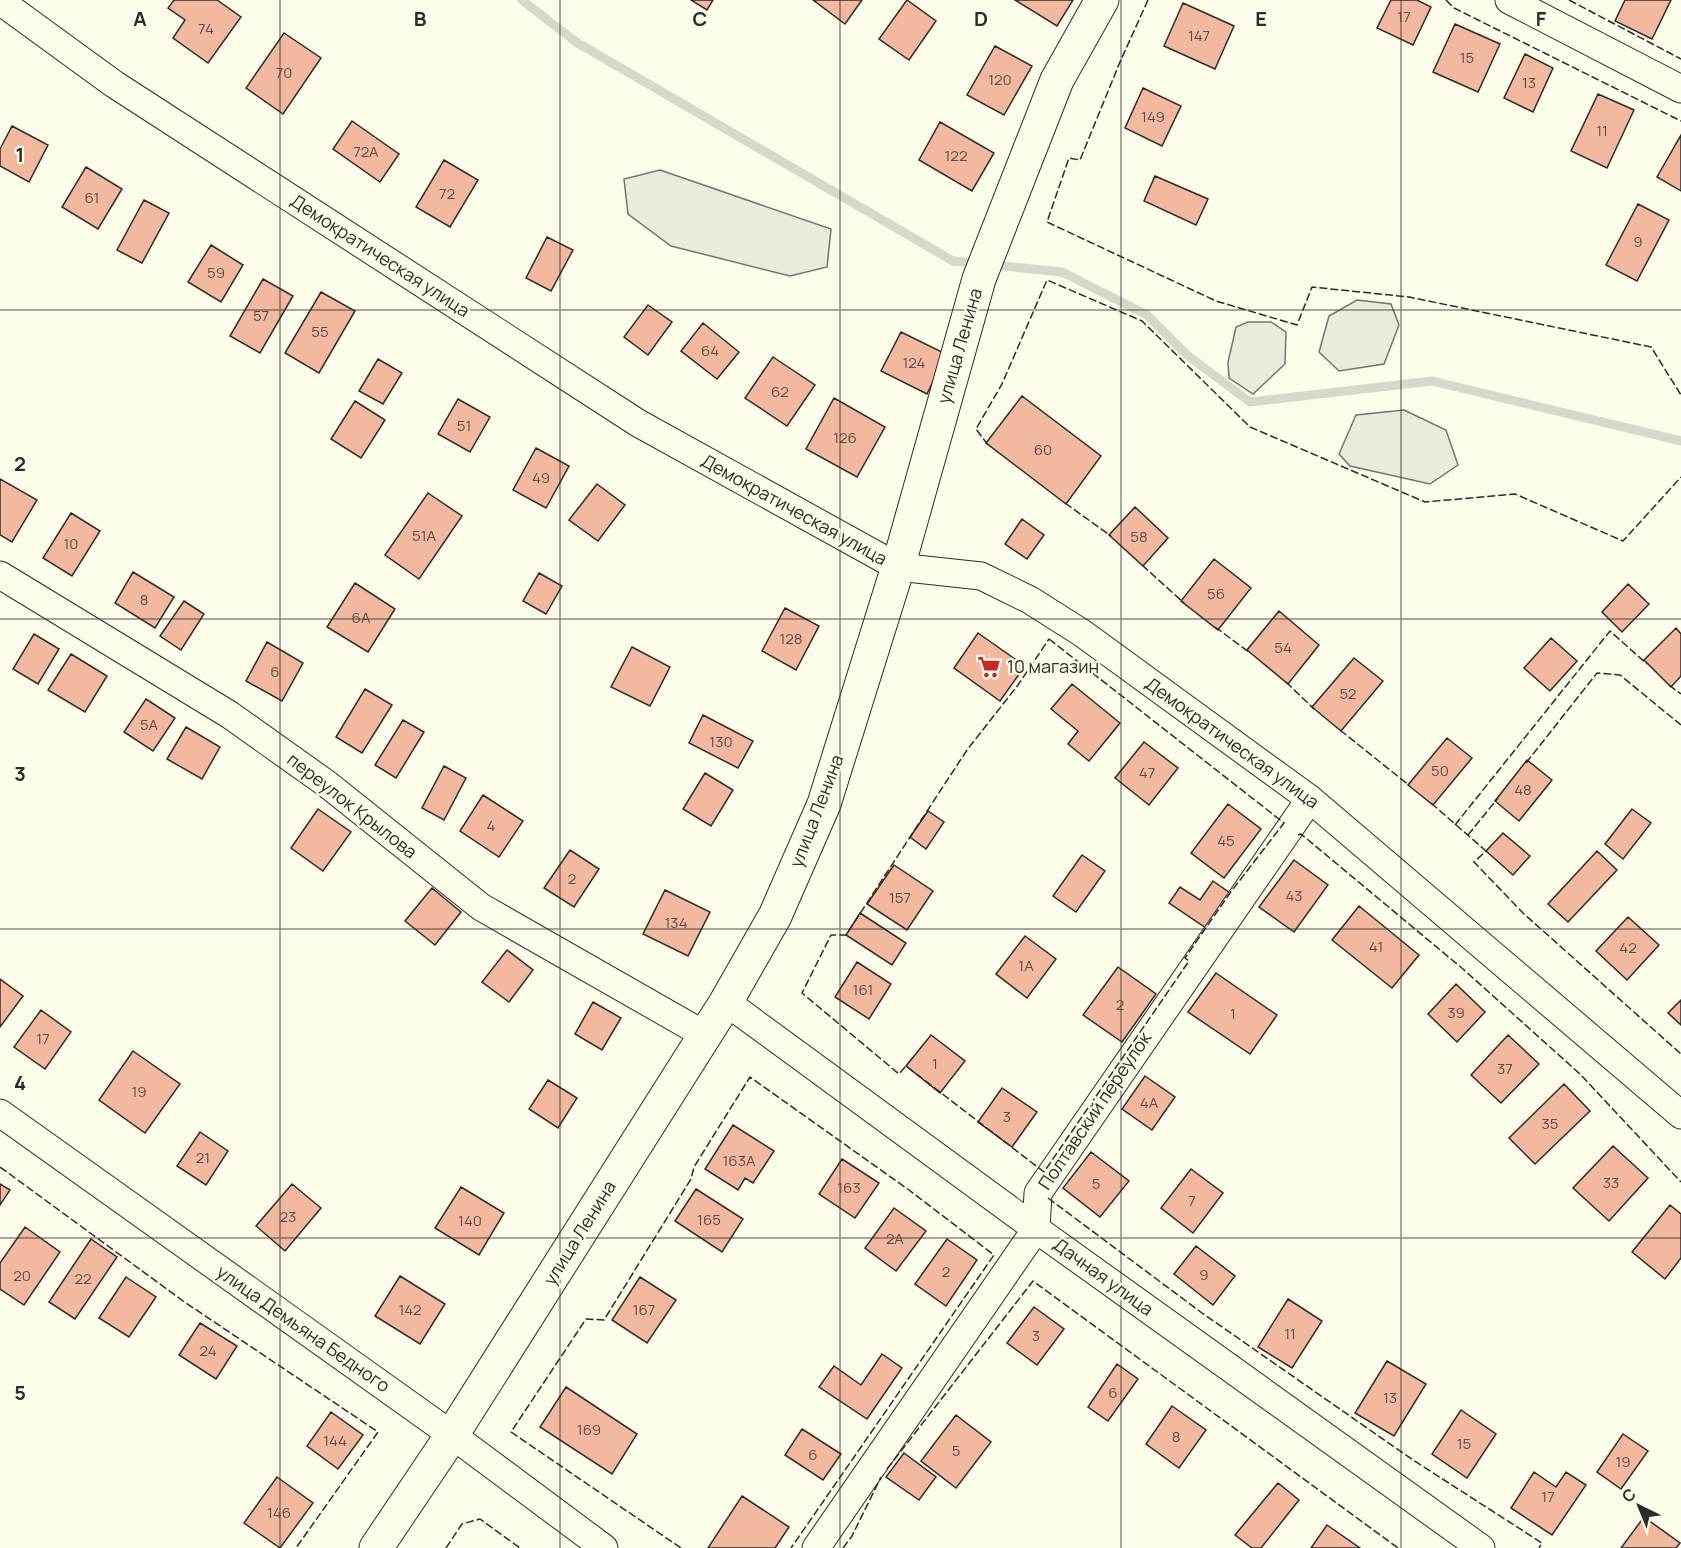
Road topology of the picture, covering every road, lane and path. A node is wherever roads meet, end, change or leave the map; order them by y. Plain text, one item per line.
1 (1102, 0) edge
2 (1509, 0) edge
3 (0, 2) edge
4 (1681, 89) edge
5 (898, 567) junction
6 (0, 575) edge
7 (1310, 799) junction
8 (726, 1002) junction
9 (705, 1035) junction
10 (0, 1113) edge
11 (1681, 1115) edge
12 (1035, 1229) junction
13 (452, 1435) junction
14 (376, 1548) edge
15 (604, 1548) edge
16 (816, 1548) edge
17 (1481, 1548) edge

1 - 5 street, улица Ленина
2 - 4 street
3 - 5 street, Демократическая улица
5 - 7 street, Демократическая улица
5 - 8 street, улица Ленина
6 - 9 street, переулок Крылова
7 - 11 street, Демократическая улица
7 - 12 street, Полтавский переулок
8 - 9 street, улица Ленина
8 - 12 street, Дачная улица
9 - 13 street, улица Ленина
10 - 13 street, улица Демьяна Бедного
12 - 16 street, Полтавский переулок
12 - 17 street, Дачная улица
13 - 14 street, улица Ленина
13 - 15 street, улица Демьяна Бедного

